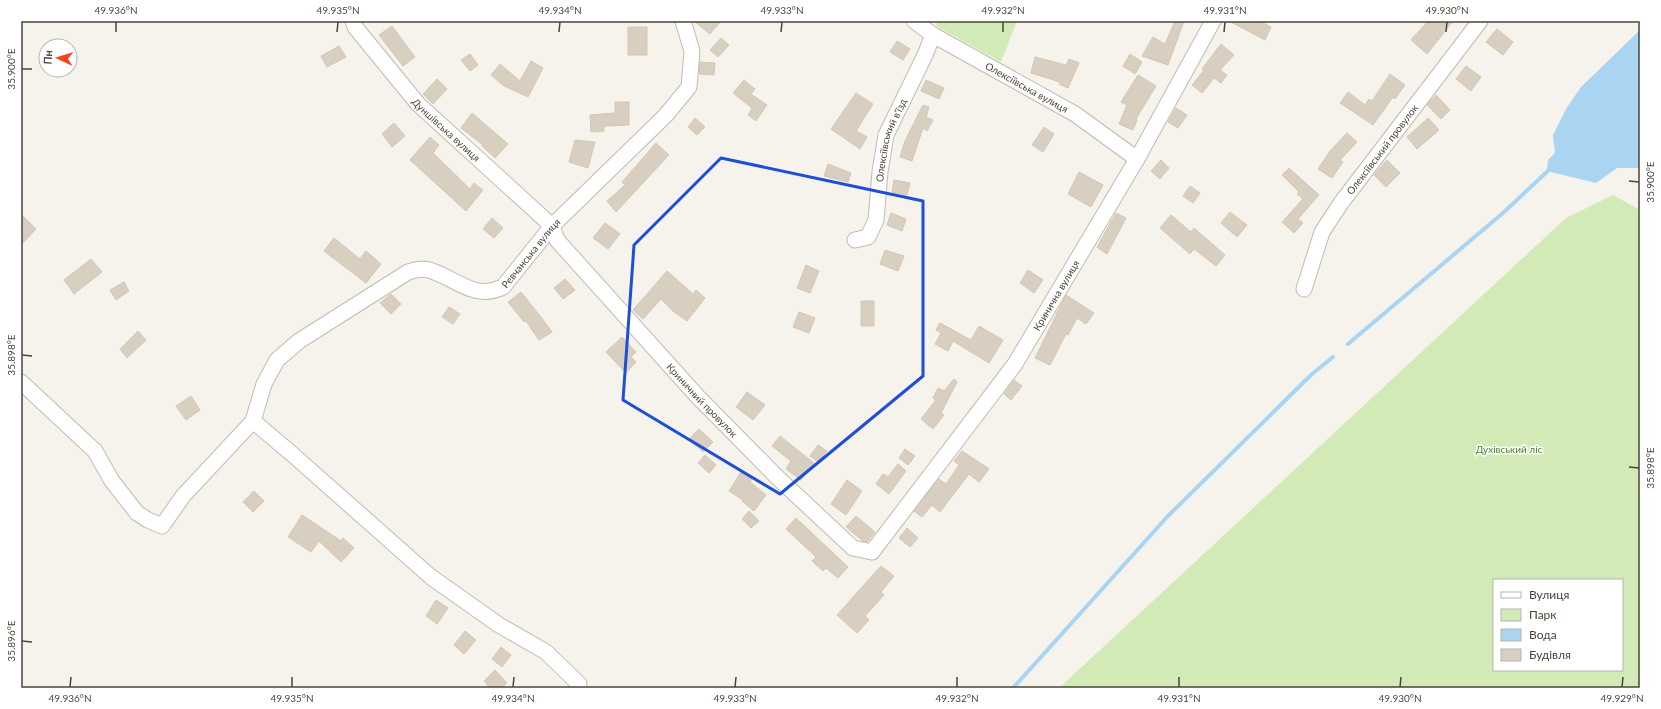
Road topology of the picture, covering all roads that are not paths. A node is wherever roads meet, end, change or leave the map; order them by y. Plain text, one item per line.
1 (353, 21) edge
2 (683, 21) edge
3 (914, 21) edge
4 (1213, 21) edge
5 (1480, 21) edge
6 (933, 35) junction
7 (1137, 159) junction
8 (552, 226) junction
9 (855, 240) dead end
10 (1304, 289) dead end
11 (21, 382) edge
12 (253, 421) junction
13 (872, 552) joint
14 (579, 684) dead end

1 - 8 street, Дуншівська вулиця
2 - 8 street, Ревчанська вулиця
3 - 6 street, Олексіївська вулиця
4 - 7 street, Кринична вулиця
5 - 10 street, Олексіївський провулок
6 - 7 street, Олексіївська вулиця
6 - 9 street, Олексіївський в'їзд
7 - 13 street, Кринична вулиця
8 - 12 street, Ревчанська вулиця
8 - 13 street, Криничний провулок
11 - 12 street
12 - 14 street

